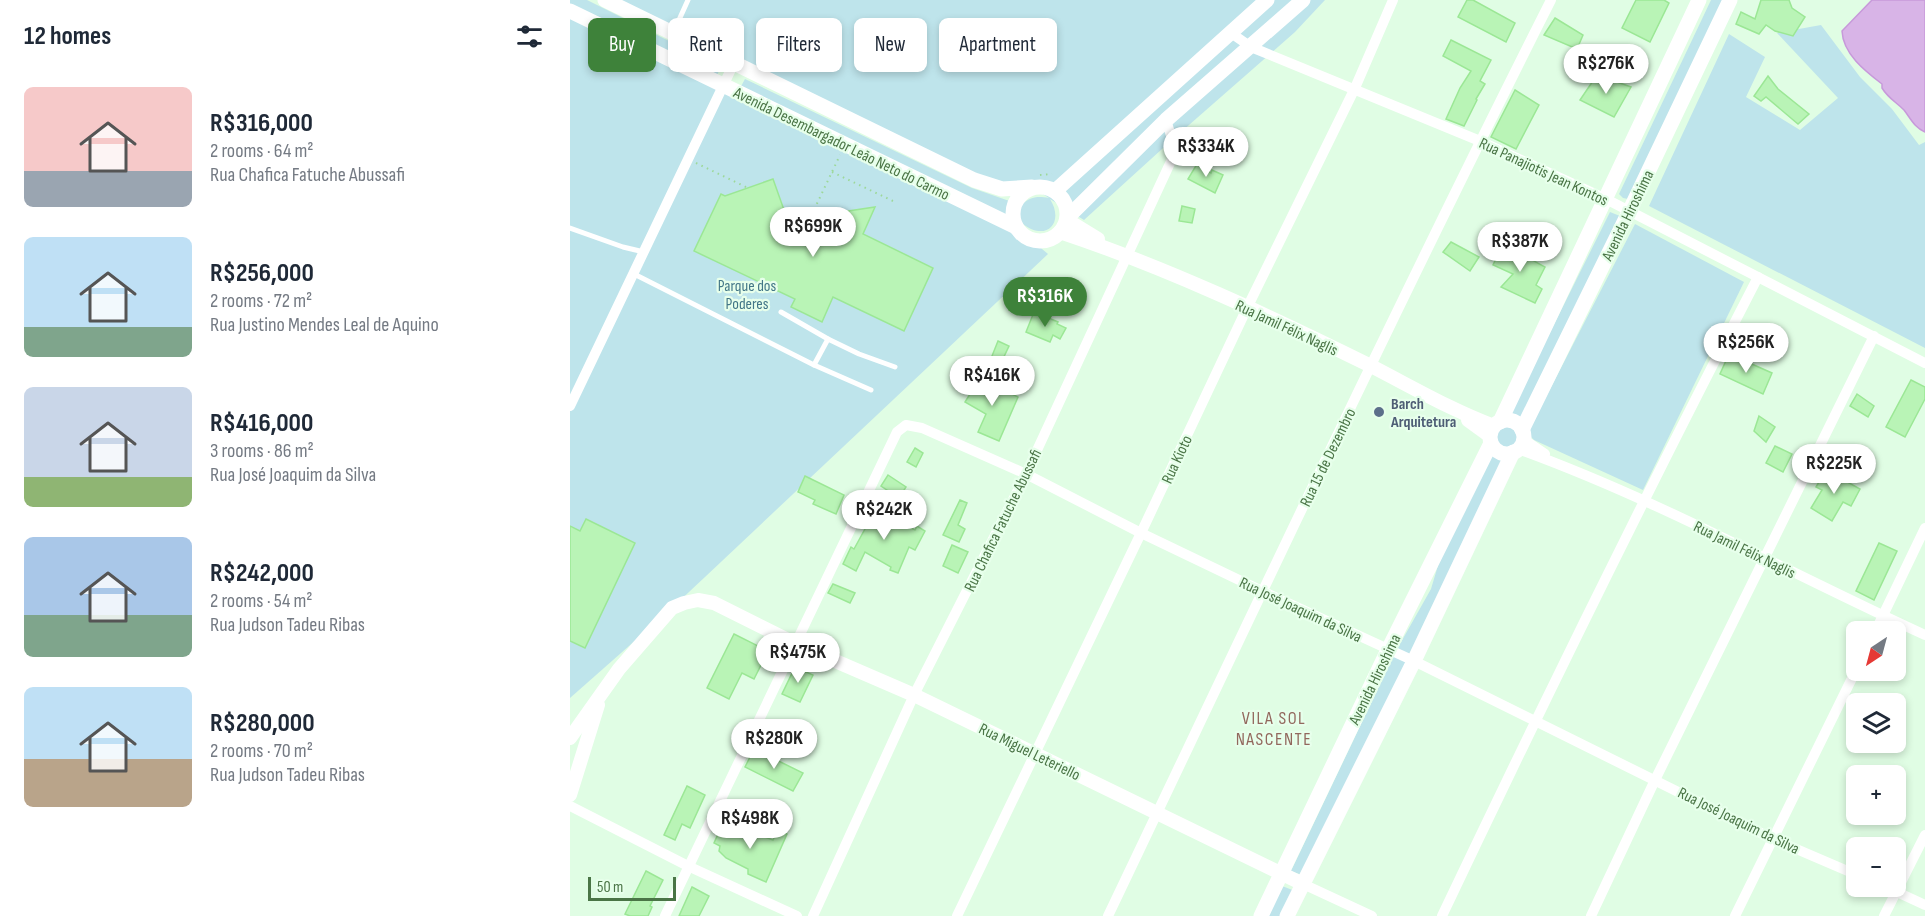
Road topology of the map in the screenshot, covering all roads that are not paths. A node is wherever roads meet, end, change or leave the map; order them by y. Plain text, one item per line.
1 (605, 0) edge
2 (688, 0) edge
3 (1267, 0) edge
4 (1303, 0) edge
5 (1393, 0) edge
6 (1551, 0) edge
7 (1699, 0) edge
8 (1730, 0) edge
9 (570, 11) edge
10 (680, 18) edge
11 (668, 30) edge
12 (1231, 33) junction
13 (1251, 46) junction
14 (744, 68) edge
15 (730, 72) edge
16 (724, 86) junction
17 (1355, 88) junction
18 (1166, 120) junction
19 (1480, 141) junction
20 (1032, 187) junction
21 (1055, 191) junction
22 (1604, 198) junction
23 (1629, 212) junction
24 (1065, 223) junction
25 (1016, 227) junction
26 (570, 228) edge
27 (644, 252) junction
28 (1121, 253) junction
29 (634, 274) junction
30 (1758, 277) junction
31 (1247, 308) junction
32 (781, 312) dead end
33 (1874, 336) junction
34 (828, 339) junction
35 (1925, 363) edge
36 (814, 365) junction
37 (1371, 366) junction
38 (896, 367) dead end
39 (871, 390) dead end
40 (570, 406) edge
41 (1494, 432) junction
42 (1519, 443) junction
43 (1026, 474) junction
44 (1644, 500) junction
45 (1925, 528) edge
46 (1142, 533) junction
47 (1764, 558) junction
48 (1262, 591) junction
49 (1883, 616) junction
50 (1880, 621) edge
51 (1925, 635) edge
52 (796, 644) junction
53 (1388, 650) junction
54 (1414, 661) junction
55 (1851, 681) edge
56 (601, 695) junction
57 (914, 695) junction
58 (1535, 721) junction
59 (570, 738) edge
60 (1034, 753) junction
61 (1655, 780) junction
62 (570, 795) edge
63 (570, 806) edge
64 (1158, 812) junction
65 (1925, 835) edge
66 (1773, 839) junction
67 (690, 867) junction
68 (1846, 870) edge
69 (1281, 872) junction
70 (1906, 872) edge
71 (1303, 884) junction
72 (1906, 896) edge
73 (1894, 897) edge
74 (1925, 905) edge
75 (665, 916) edge
76 (797, 916) edge
77 (813, 916) edge
78 (957, 916) edge
79 (1108, 916) edge
80 (1261, 916) edge
81 (1287, 916) edge
82 (1372, 916) edge
83 (1442, 916) edge
84 (1591, 916) edge
85 (1734, 916) edge
86 (1884, 916) edge

1 - 11 main road, Avenida Desembargador Leão Neto do Carmo
2 - 10 lane
3 - 12 main road
4 - 13 main road
5 - 17 street, Rua Kioto
6 - 19 street, Rua 15 de Dezembro
7 - 22 main road, Avenida Hiroshima
8 - 23 main road, Avenida Hiroshima
9 - 16 main road, Avenida Desembargador Leão Neto do Carmo
12 - 13 street, Rua Panajiotis Jean Kontos
12 - 21 main road
13 - 17 street, Rua Panajiotis Jean Kontos
13 - 18 main road
14 - 20 main road, Avenida Desembargador Leão Neto do Carmo
15 - 16 street
16 - 25 main road, Avenida Desembargador Leão Neto do Carmo
16 - 27 street
17 - 19 street, Rua Panajiotis Jean Kontos
17 - 31 street, Rua Kioto
18 - 24 main road
18 - 28 street, Rua Chafica Fatuche Abussafi
19 - 22 street, Rua Panajiotis Jean Kontos
19 - 37 street, Rua 15 de Dezembro
20 - 21 main road
20 - 25 main road
21 - 24 main road
22 - 23 street, Rua Panajiotis Jean Kontos
22 - 41 main road, Avenida Hiroshima
23 - 30 street, Rua Panajiotis Jean Kontos
23 - 42 main road, Avenida Hiroshima
24 - 25 main road
24 - 28 street, Rua Jamil Félix Naglis
26 - 27 lane
27 - 29 street
28 - 31 street, Rua Jamil Félix Naglis
28 - 43 street, Rua Chafica Fatuche Abussafi
29 - 36 lane
29 - 40 street
30 - 33 street, Rua Panajiotis Jean Kontos
30 - 44 street
31 - 37 street, Rua Jamil Félix Naglis
31 - 46 street, Rua Kioto
32 - 34 lane
33 - 35 street, Rua Panajiotis Jean Kontos
33 - 47 street
34 - 36 lane
34 - 38 lane
36 - 39 lane
37 - 41 street, Rua Jamil Félix Naglis
37 - 48 street, Rua 15 de Dezembro
41 - 42 main road
41 - 42 main road
41 - 53 main road, Avenida Hiroshima
42 - 44 street, Rua Jamil Félix Naglis
42 - 54 main road, Avenida Hiroshima
43 - 46 street, Rua José Joaquim da Silva
43 - 52 street, Rua José Joaquim da Silva
43 - 57 street, Rua Chafica Fatuche Abussafi
44 - 47 street, Rua Jamil Félix Naglis
44 - 58 street
45 - 49 street
46 - 48 street, Rua José Joaquim da Silva
46 - 60 street, Rua Kioto
47 - 49 street, Rua Jamil Félix Naglis
47 - 61 street
48 - 53 street, Rua José Joaquim da Silva
48 - 64 street, Rua 15 de Dezembro
49 - 50 street
49 - 51 street, Rua Jamil Félix Naglis
52 - 56 street, Rua Miguel Leteriello
52 - 57 street, Rua Miguel Leteriello
52 - 67 street
53 - 54 street, Rua José Joaquim da Silva
53 - 69 main road, Avenida Hiroshima
54 - 58 street, Rua José Joaquim da Silva
54 - 71 main road, Avenida Hiroshima
55 - 66 street
56 - 59 street
56 - 62 street
57 - 60 street, Rua Miguel Leteriello
57 - 77 street, Rua Chafica Fatuche Abussafi
58 - 61 street, Rua José Joaquim da Silva
58 - 83 street
60 - 64 street, Rua Miguel Leteriello
60 - 78 street, Rua Kioto
61 - 66 street, Rua José Joaquim da Silva
61 - 84 street
63 - 67 street
64 - 69 street, Rua Miguel Leteriello
64 - 79 street, Rua 15 de Dezembro
65 - 70 street
66 - 68 street, Rua José Joaquim da Silva
66 - 85 street
67 - 75 street
67 - 76 street
69 - 71 street, Rua Miguel Leteriello
69 - 80 main road, Avenida Hiroshima
71 - 81 main road, Avenida Hiroshima
71 - 82 street, Rua Miguel Leteriello
72 - 74 street
73 - 86 street

